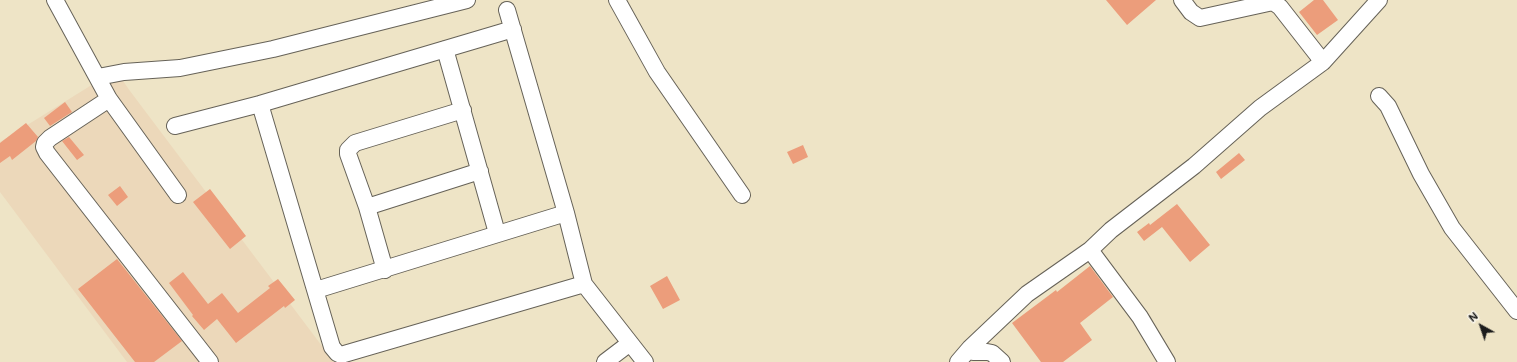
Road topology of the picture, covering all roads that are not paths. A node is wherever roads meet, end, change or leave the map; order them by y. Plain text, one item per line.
1 (55, 0) edge
2 (467, 0) edge
3 (617, 0) edge
4 (1182, 0) edge
5 (1379, 0) edge
6 (507, 10) dead end
7 (513, 29) junction
8 (445, 49) junction
9 (1323, 62) junction
10 (98, 77) junction
11 (1379, 96) dead end
12 (109, 99) junction
13 (260, 104) junction
14 (463, 110) junction
15 (175, 126) dead end
16 (480, 171) junction
17 (178, 195) dead end
18 (742, 195) dead end
19 (367, 207) junction
20 (566, 213) junction
21 (497, 233) junction
22 (1090, 250) junction
23 (385, 270) junction
24 (584, 284) junction
25 (316, 290) junction
26 (1517, 311) edge
27 (630, 343) junction
28 (974, 354) edge
29 (210, 362) edge
30 (605, 362) edge
31 (645, 362) edge
32 (958, 362) edge
33 (1002, 362) edge
34 (1167, 362) edge

1 - 10 street
2 - 10 street
3 - 18 street
4 - 9 street
5 - 9 street
6 - 7 street
7 - 8 street
7 - 20 street
8 - 13 street
8 - 14 street
9 - 22 street
10 - 12 street
11 - 26 street
12 - 17 street
12 - 29 street
13 - 15 street
13 - 25 street
14 - 16 street
14 - 19 street
16 - 19 street
16 - 21 street
19 - 23 street
20 - 21 street
20 - 24 street
21 - 23 street
22 - 28 street
22 - 34 street
23 - 25 street
24 - 25 street
24 - 27 street
27 - 30 street
27 - 31 street
28 - 32 street
28 - 33 street

